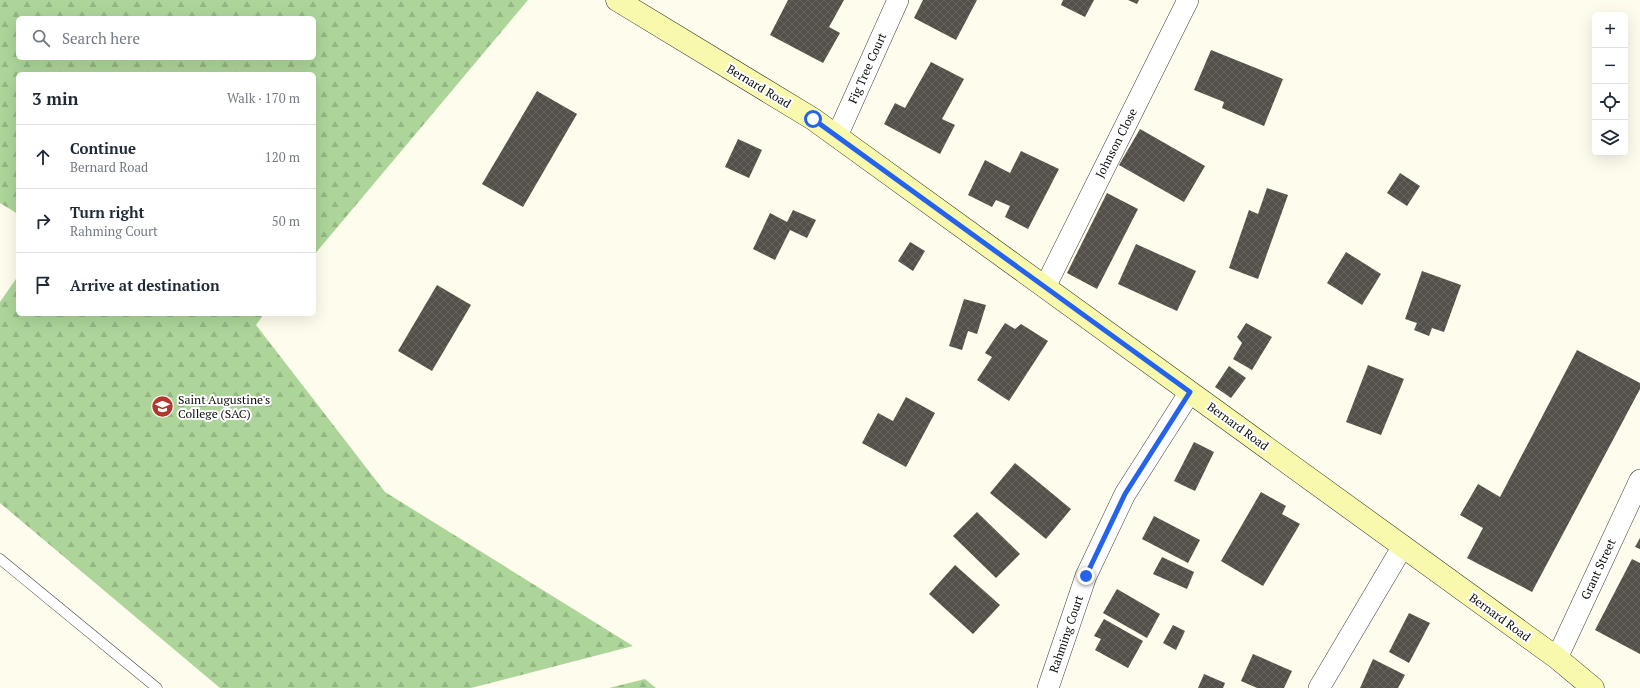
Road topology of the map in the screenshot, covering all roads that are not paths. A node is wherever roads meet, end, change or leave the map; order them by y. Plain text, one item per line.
1 (617, 0) edge
2 (898, 0) edge
3 (1188, 0) edge
4 (837, 136) junction
5 (1045, 287) junction
6 (1190, 392) junction
7 (1640, 480) edge
8 (1403, 546) junction
9 (0, 559) edge
10 (1557, 658) junction
11 (1584, 685) edge
12 (157, 688) edge
13 (1048, 688) edge
14 (1319, 688) edge

1 - 4 main road, Bernard Road
2 - 4 street, Fig Tree Court
3 - 5 street, Johnson Close
4 - 5 main road, Bernard Road
5 - 6 main road, Bernard Road
6 - 8 main road, Bernard Road
6 - 13 street, Rahming Court
7 - 10 street, Grant Street
8 - 10 main road, Bernard Road
8 - 14 street
9 - 12 lane
10 - 11 main road, Bernard Road

